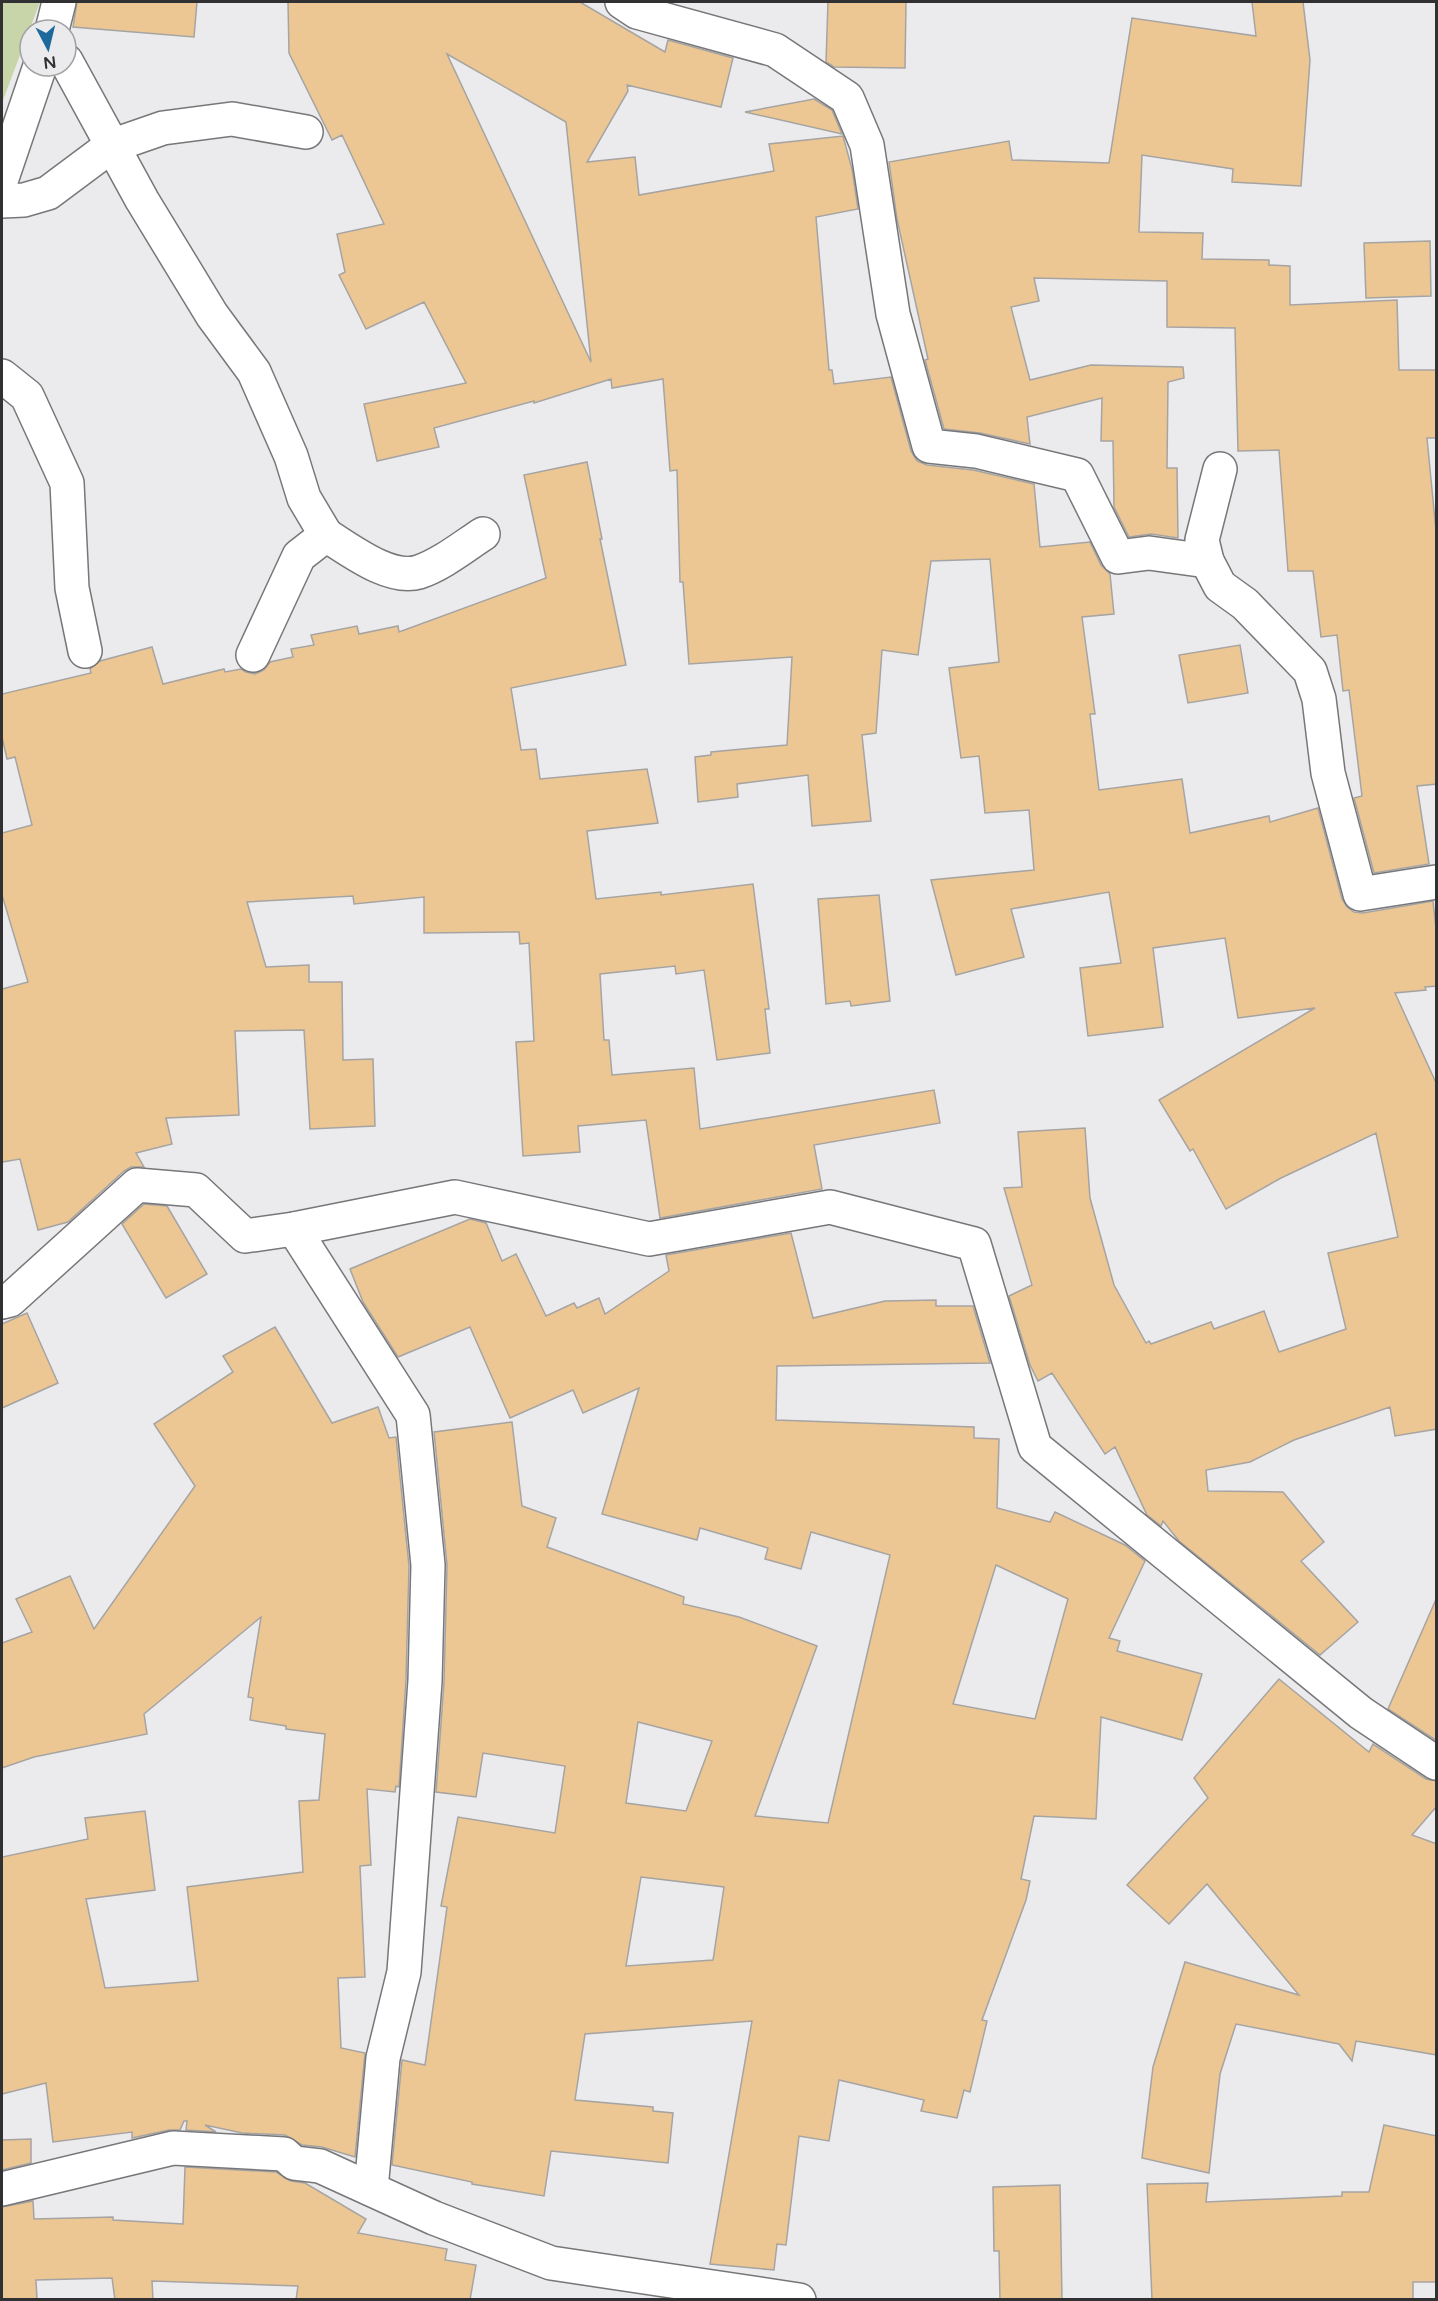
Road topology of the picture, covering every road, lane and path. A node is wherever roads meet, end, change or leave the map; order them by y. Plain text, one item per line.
1 (59, 2) edge
2 (622, 2) edge
3 (55, 18) edge
4 (36, 78) edge
5 (75, 78) edge
6 (306, 132) dead end
7 (111, 146) junction
8 (2, 178) edge
9 (2, 201) edge
10 (2, 376) edge
11 (1220, 470) dead end
12 (483, 534) dead end
13 (326, 535) junction
14 (1207, 561) junction
15 (86, 651) dead end
16 (253, 655) dead end
17 (1437, 882) edge
18 (294, 1229) junction
19 (2, 1302) edge
20 (1437, 1763) edge
21 (2, 2189) edge
22 (371, 2189) junction
23 (799, 2300) edge

1 - 3 street
2 - 14 street
4 - 8 street
5 - 7 street
6 - 7 street
7 - 9 street
7 - 13 street
10 - 15 street
11 - 14 street
12 - 13 street
13 - 16 street
14 - 17 street
18 - 19 street
18 - 20 street
18 - 22 street
21 - 22 street
22 - 23 street

